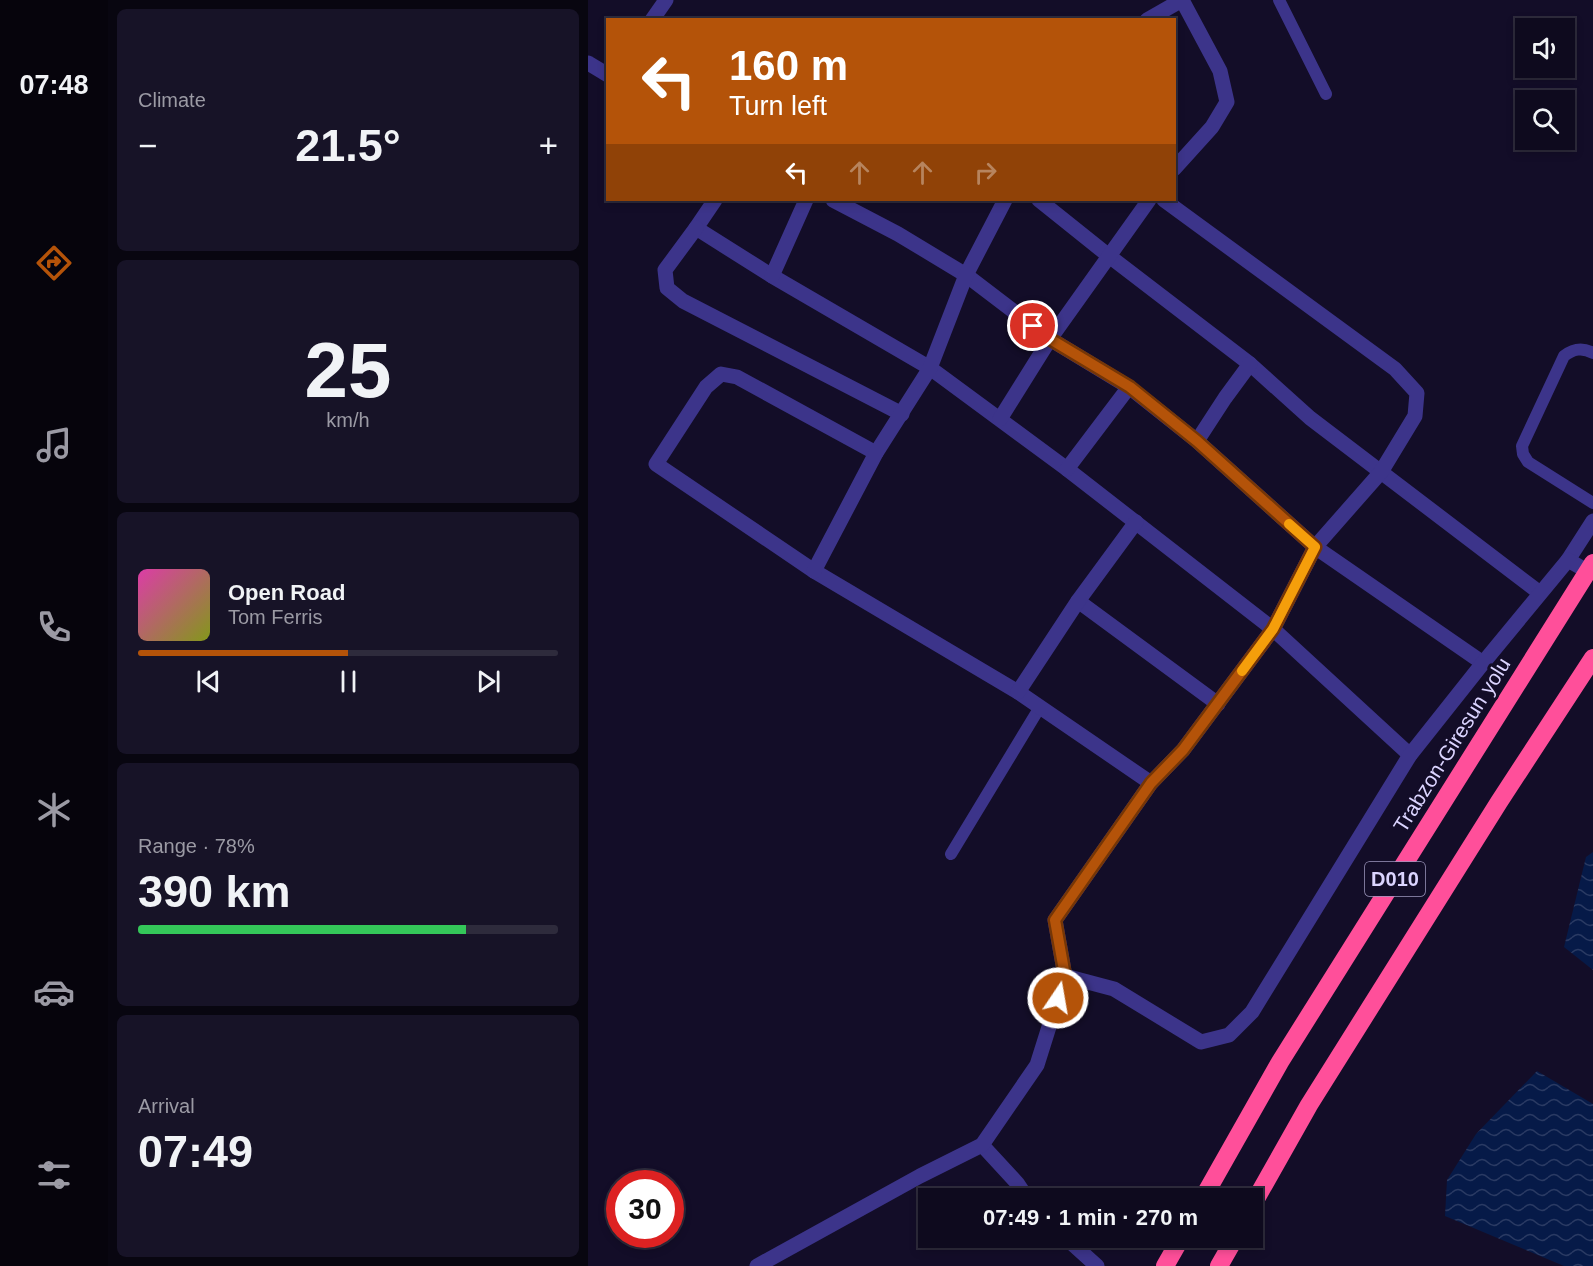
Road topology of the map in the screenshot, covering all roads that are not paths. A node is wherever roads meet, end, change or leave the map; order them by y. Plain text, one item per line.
1 (666, 0) edge
2 (1182, 0) edge
3 (1279, 0) edge
4 (653, 18) edge
5 (1150, 18) edge
6 (588, 63) edge
7 (606, 74) edge
8 (1326, 94) dead end
9 (1176, 167) edge
10 (714, 201) edge
11 (806, 201) edge
12 (835, 201) edge
13 (1003, 201) edge
14 (1040, 201) edge
15 (1148, 201) edge
16 (1165, 201) edge
17 (696, 228) junction
18 (1109, 256) junction
19 (966, 275) junction
20 (772, 276) junction
21 (1050, 339) junction
22 (1593, 353) edge
23 (1250, 364) junction
24 (930, 368) junction
25 (1130, 387) junction
26 (902, 414) junction
27 (1000, 420) junction
28 (1197, 441) junction
29 (876, 453) junction
30 (1067, 469) junction
31 (1381, 472) junction
32 (1593, 503) edge
33 (1593, 521) edge
34 (1136, 522) junction
35 (1315, 547) junction
36 (1568, 560) junction
37 (1590, 567) edge
38 (814, 571) junction
39 (1540, 593) junction
40 (1078, 601) junction
41 (1273, 629) junction
42 (1593, 658) edge
43 (1483, 663) junction
44 (1018, 692) junction
45 (1218, 704) junction
46 (1040, 707) junction
47 (1410, 755) junction
48 (1151, 783) junction
49 (951, 854) dead end
50 (1065, 976) junction
51 (982, 1145) junction
52 (1020, 1188) edge
53 (1209, 1188) edge
54 (1262, 1188) edge
55 (1077, 1248) edge
56 (1175, 1248) edge
57 (1229, 1248) edge
58 (757, 1266) edge
59 (1097, 1266) edge
60 (1165, 1266) edge
61 (1219, 1266) edge

1 - 4 street
2 - 5 street
2 - 9 street
3 - 8 lane
6 - 7 street
10 - 17 street
11 - 20 street
12 - 19 street
13 - 19 street
14 - 18 street
15 - 18 street
16 - 31 street
17 - 20 street
17 - 26 street
18 - 21 street
18 - 23 street
19 - 21 street
19 - 24 street
20 - 24 street
21 - 25 street
21 - 27 street
22 - 32 lane
23 - 28 street
23 - 31 street
24 - 26 street
24 - 27 street
25 - 28 street
25 - 30 street
26 - 29 street
27 - 30 street
28 - 35 street
29 - 38 street
29 - 38 street
30 - 34 street
31 - 35 street
31 - 39 street
33 - 36 street
34 - 40 street
34 - 41 street
35 - 41 street
35 - 43 street
36 - 37 street
36 - 39 street
37 - 53 highway, Trabzon-Giresun yolu / D010
38 - 44 street
39 - 43 street
40 - 44 street
40 - 45 street
41 - 45 street
41 - 47 street
42 - 54 highway, D010
43 - 47 street
44 - 46 street
45 - 48 street
46 - 48 street
46 - 49 lane
47 - 50 street
48 - 50 street
50 - 51 street
51 - 52 street
51 - 58 street
55 - 59 street
56 - 60 highway
57 - 61 highway

